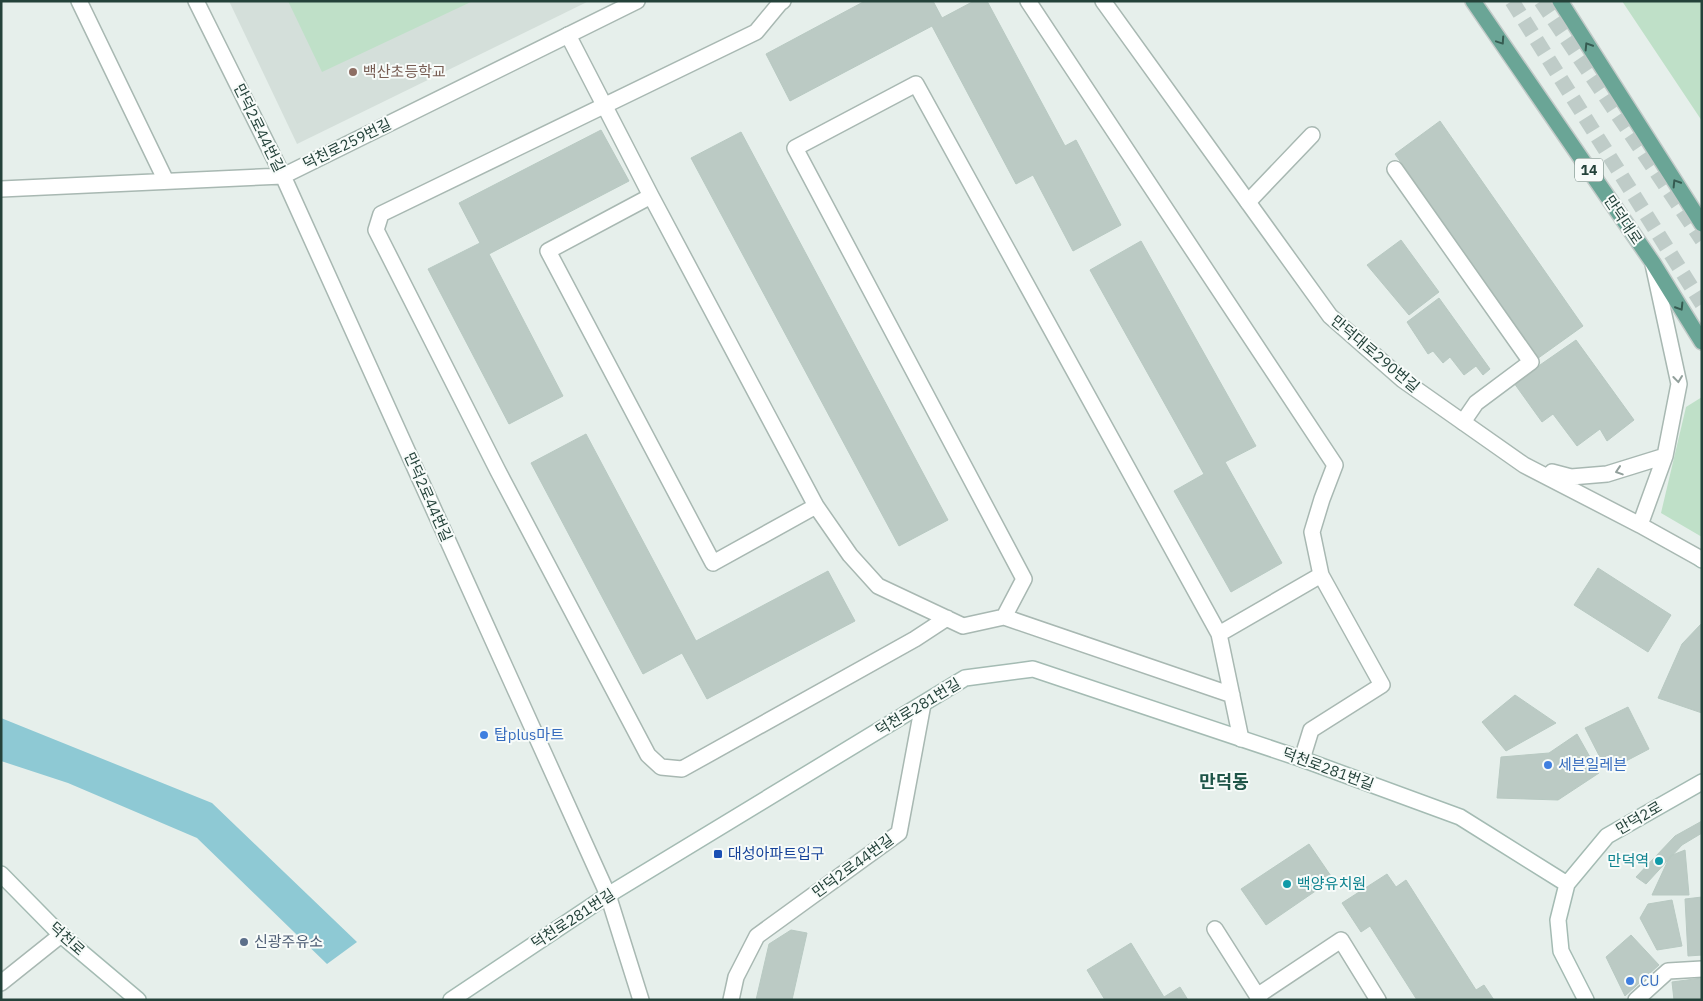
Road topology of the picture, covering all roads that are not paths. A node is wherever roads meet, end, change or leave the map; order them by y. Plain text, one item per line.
1 (79, 1) edge
2 (196, 1) edge
3 (637, 1) edge
4 (783, 1) edge
5 (1028, 1) edge
6 (1104, 1) edge
7 (1473, 1) edge
8 (1560, 1) edge
9 (568, 35) junction
10 (605, 105) junction
11 (1312, 135) dead end
12 (1395, 169) dead end
13 (283, 176) junction
14 (166, 182) junction
15 (1, 189) edge
16 (651, 196) junction
17 (1248, 202) junction
18 (1702, 224) edge
19 (1653, 263) junction
20 (1702, 342) edge
21 (1463, 422) junction
22 (1665, 456) junction
23 (1524, 465) junction
24 (816, 506) junction
25 (1640, 525) junction
26 (1702, 560) edge
27 (1321, 575) junction
28 (1004, 617) junction
29 (947, 618) junction
30 (1219, 634) junction
31 (1232, 695) junction
32 (923, 704) junction
33 (1241, 739) junction
34 (1302, 759) junction
35 (1702, 782) edge
36 (1, 874) edge
37 (1567, 884) junction
38 (608, 895) junction
39 (1215, 929) dead end
40 (60, 935) junction
41 (1702, 969) edge
42 (1, 984) edge
43 (1259, 998) edge
44 (138, 1000) edge
45 (451, 1000) edge
46 (641, 1000) edge
47 (731, 1000) edge
48 (1378, 1000) edge
49 (1586, 1000) edge
50 (1636, 1000) edge

1 - 14 street
2 - 13 street, 만덕2로44번길
3 - 9 street, 덕천로259번길
4 - 10 street
5 - 27 street
6 - 17 street, 만덕대로290번길
7 -> 19 main road, 만덕대로 / 14
18 -> 8 main road
9 - 10 street
9 - 13 street, 덕천로259번길
10 - 16 street
10 - 29 street
11 - 17 street
12 - 21 street
13 - 14 street, 덕천로259번길
13 - 38 street, 만덕2로44번길
14 - 15 street, 덕천로259번길
16 - 24 street
16 - 24 street
17 - 21 street, 만덕대로290번길
19 -> 20 main road, 만덕대로 / 14
19 -> 22 street
21 - 23 street, 만덕대로290번길
22 -> 23 street
22 - 25 street
23 - 25 street, 만덕대로290번길
24 - 29 street
25 - 26 street, 만덕대로290번길
27 - 30 street
27 - 34 street
28 - 29 street
28 - 30 street
28 - 31 street
30 - 31 street
31 - 33 street
32 - 33 street, 덕천로281번길
32 - 38 street, 덕천로281번길
32 - 47 street, 만덕2로44번길
33 - 34 street, 덕천로281번길
34 - 37 street, 덕천로281번길
35 - 37 street, 만덕2로
36 - 40 street, 덕천로
37 - 49 street, 만덕2로
38 - 45 street, 덕천로281번길
38 - 46 street, 만덕2로44번길
39 - 43 street
40 - 42 street
40 - 44 street, 덕천로
41 - 50 street
43 - 48 street

